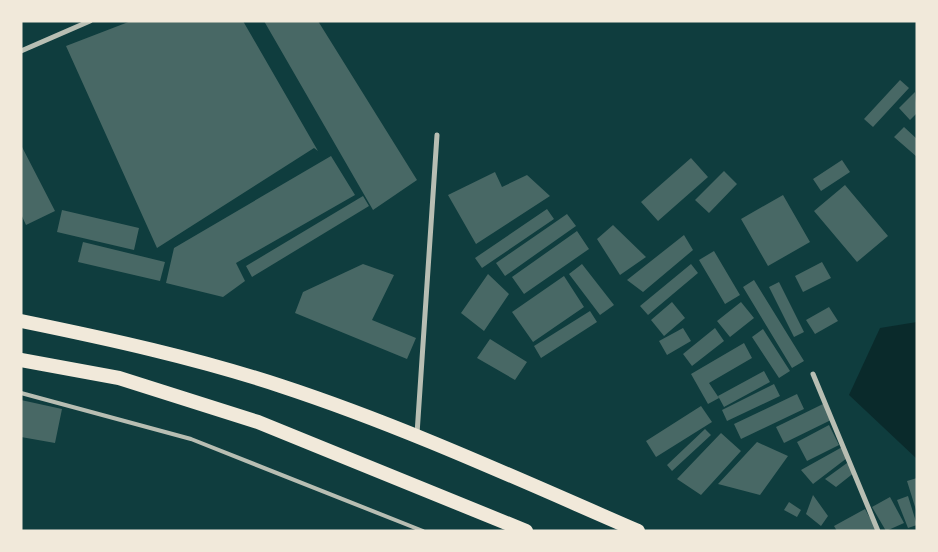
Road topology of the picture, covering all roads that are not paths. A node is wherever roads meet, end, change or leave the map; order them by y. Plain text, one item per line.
1 (90, 21) edge
2 (21, 51) edge
3 (437, 135) dead end
4 (21, 321) edge
5 (21, 360) edge
6 (813, 374) dead end
7 (21, 393) edge
8 (417, 435) junction
9 (423, 531) edge
10 (526, 531) edge
11 (638, 531) edge
12 (878, 531) edge

1 - 2 street
3 - 8 street
4 - 8 highway
5 - 10 highway
6 - 12 street
7 - 9 lane
8 - 11 highway

